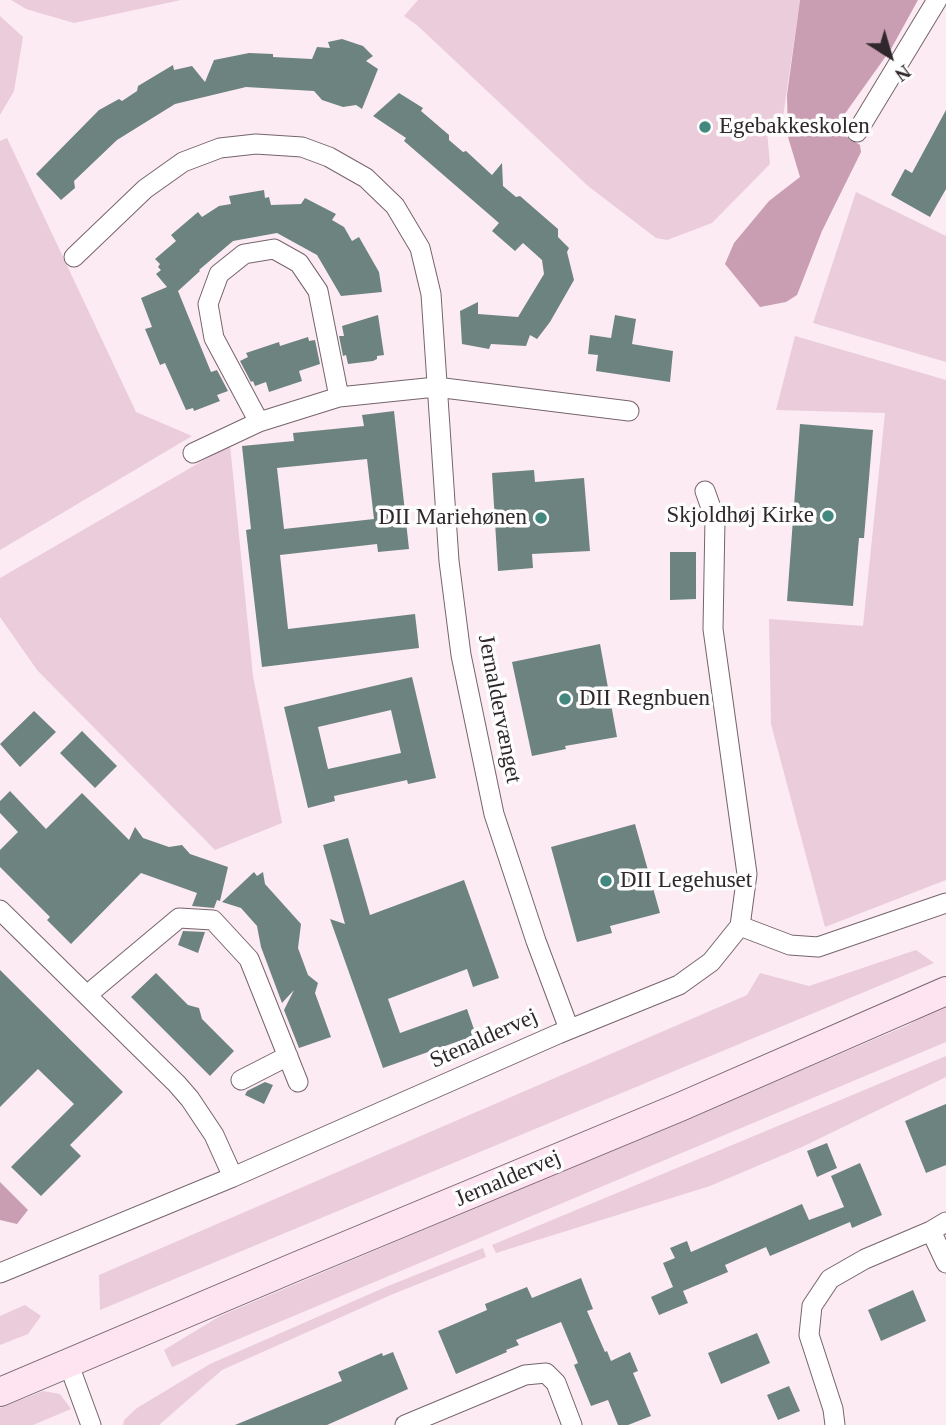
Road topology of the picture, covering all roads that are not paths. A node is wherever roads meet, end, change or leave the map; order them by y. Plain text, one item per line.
1 (937, 0) edge
2 (857, 132) dead end
3 (74, 257) dead end
4 (436, 387) junction
5 (339, 397) junction
6 (629, 411) dead end
7 (259, 422) junction
8 (193, 453) dead end
9 (705, 491) dead end
10 (946, 903) edge
11 (0, 910) edge
12 (740, 926) junction
13 (946, 991) edge
14 (87, 995) junction
15 (569, 1029) junction
16 (288, 1056) junction
17 (241, 1080) dead end
18 (298, 1082) dead end
19 (233, 1177) junction
20 (939, 1226) edge
21 (946, 1263) edge
22 (0, 1273) edge
23 (69, 1365) junction
24 (0, 1392) edge
25 (91, 1425) edge
26 (405, 1425) edge
27 (572, 1425) edge
28 (835, 1425) edge

1 - 2 street
3 - 4 street, Jernaldervænget
4 - 5 street
4 - 6 street
4 - 15 street, Jernaldervænget
5 - 7 street
5 - 7 street
7 - 8 street
9 - 12 street
10 - 12 street
11 - 14 street
12 - 15 street, Stenaldervej
13 - 23 street, Jernaldervej
14 - 16 street
14 - 19 street
15 - 19 street, Stenaldervej
16 - 17 street
16 - 18 street
19 - 22 street, Stenaldervej
20 - 21 street
20 - 28 street
23 - 24 street, Jernaldervej
23 - 25 street
26 - 27 street

